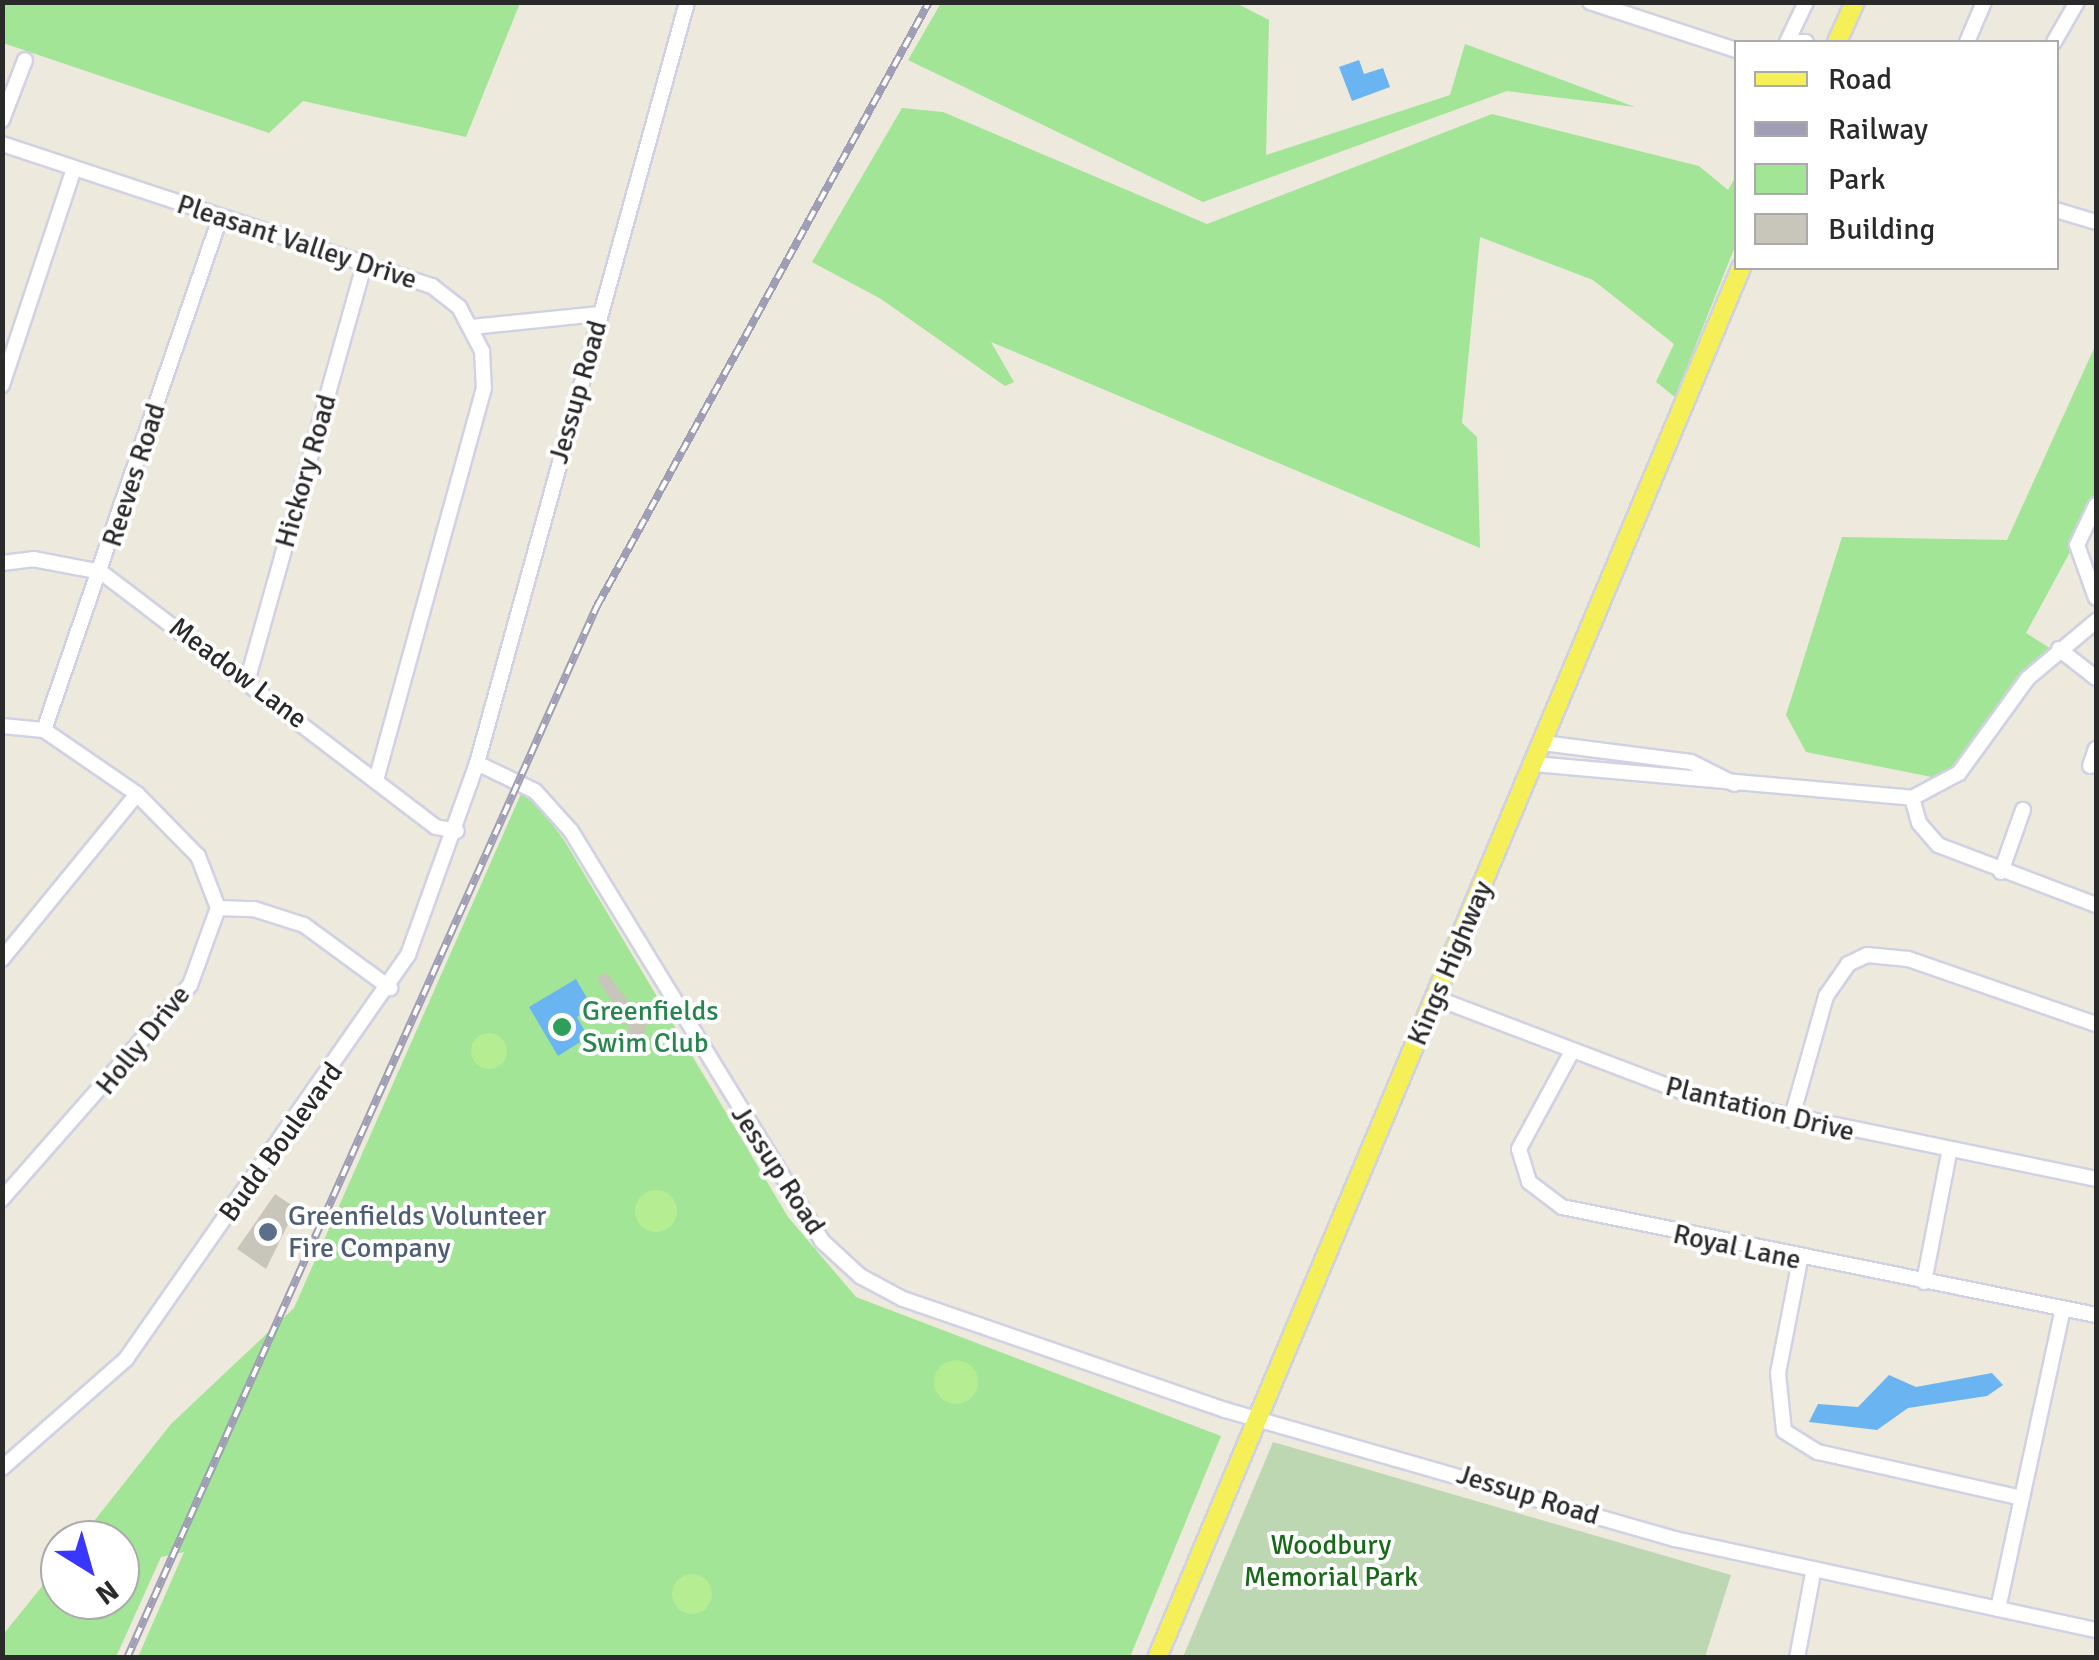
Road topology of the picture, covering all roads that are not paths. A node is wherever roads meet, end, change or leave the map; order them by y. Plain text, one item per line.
1 (687, 2) edge
2 (1590, 2) edge
3 (1806, 2) edge
4 (1855, 2) edge
5 (1984, 2) edge
6 (2077, 2) edge
7 (1789, 40) edge
8 (1838, 40) edge
9 (1968, 40) edge
10 (2055, 40) edge
11 (1734, 49) edge
12 (25, 60) dead end
13 (2, 120) edge
14 (2, 144) edge
15 (74, 169) junction
16 (2059, 211) edge
17 (220, 218) junction
18 (2096, 222) edge
19 (364, 264) junction
20 (1739, 270) edge
21 (600, 314) junction
22 (471, 327) junction
23 (2, 386) edge
24 (2096, 506) edge
25 (2, 563) edge
26 (102, 572) junction
27 (2096, 598) edge
28 (2096, 620) edge
29 (2059, 649) junction
30 (248, 678) junction
31 (2096, 678) edge
32 (2, 726) edge
33 (44, 730) junction
34 (1543, 743) junction
35 (2096, 749) edge
36 (478, 763) junction
37 (1534, 764) junction
38 (2090, 766) dead end
39 (376, 781) junction
40 (1736, 784) junction
41 (137, 794) junction
42 (1912, 798) junction
43 (2023, 810) dead end
44 (456, 831) junction
45 (2001, 872) junction
46 (2096, 906) edge
47 (218, 908) junction
48 (2, 960) edge
49 (390, 988) junction
50 (1436, 998) junction
51 (2096, 1024) edge
52 (1570, 1054) junction
53 (1791, 1120) junction
54 (1949, 1153) junction
55 (2096, 1179) edge
56 (2, 1200) edge
57 (1800, 1260) junction
58 (1924, 1282) junction
59 (2063, 1309) junction
60 (2096, 1315) edge
61 (1258, 1418) junction
62 (2, 1445) edge
63 (8, 1463) edge
64 (2022, 1498) junction
65 (1814, 1572) junction
66 (1998, 1609) junction
67 (2096, 1630) edge
68 (1156, 1658) edge
69 (1797, 1658) edge

1 - 21 street, Jessup Road
2 - 11 street
3 - 7 street
4 - 8 main road
5 - 9 street
6 - 10 street
12 - 13 street
14 - 15 street, Pleasant Valley Drive
15 - 17 street, Pleasant Valley Drive
15 - 23 street
16 - 18 street
17 - 19 street, Pleasant Valley Drive
17 - 26 street, Reeves Road
19 - 22 street, Pleasant Valley Drive
19 - 30 street, Hickory Road
20 - 34 main road, Kings Highway
21 - 22 street
21 - 36 street, Jessup Road
22 - 39 street
24 - 27 street
25 - 26 street, Meadow Lane
26 - 30 street, Meadow Lane
26 - 33 street, Reeves Road
28 - 29 street
29 - 31 street
29 - 42 street
30 - 39 street, Meadow Lane
32 - 33 street
33 - 41 street
34 - 37 main road, Kings Highway
34 - 40 street
35 - 38 street
36 - 44 street, Budd Boulevard
36 - 61 street, Jessup Road
37 - 40 street
37 - 50 main road, Kings Highway
39 - 44 street, Meadow Lane
40 - 42 street
41 - 47 street
41 - 48 street
42 - 45 street
43 - 45 street
44 - 49 street, Budd Boulevard
45 - 46 street
47 - 49 street
47 - 56 street, Holly Drive
49 - 63 street, Budd Boulevard
50 - 52 street, Plantation Drive
50 - 61 main road, Kings Highway
51 - 53 street
52 - 53 street, Plantation Drive
52 - 57 street, Royal Lane
53 - 54 street, Plantation Drive
54 - 55 street, Plantation Drive
54 - 58 street
57 - 58 street, Royal Lane
57 - 64 street
58 - 59 street, Royal Lane
59 - 60 street, Royal Lane
59 - 64 street
61 - 65 street, Jessup Road
61 - 68 main road, Kings Highway
62 - 63 street
64 - 66 street
65 - 66 street, Jessup Road
65 - 69 street
66 - 67 street, Jessup Road

